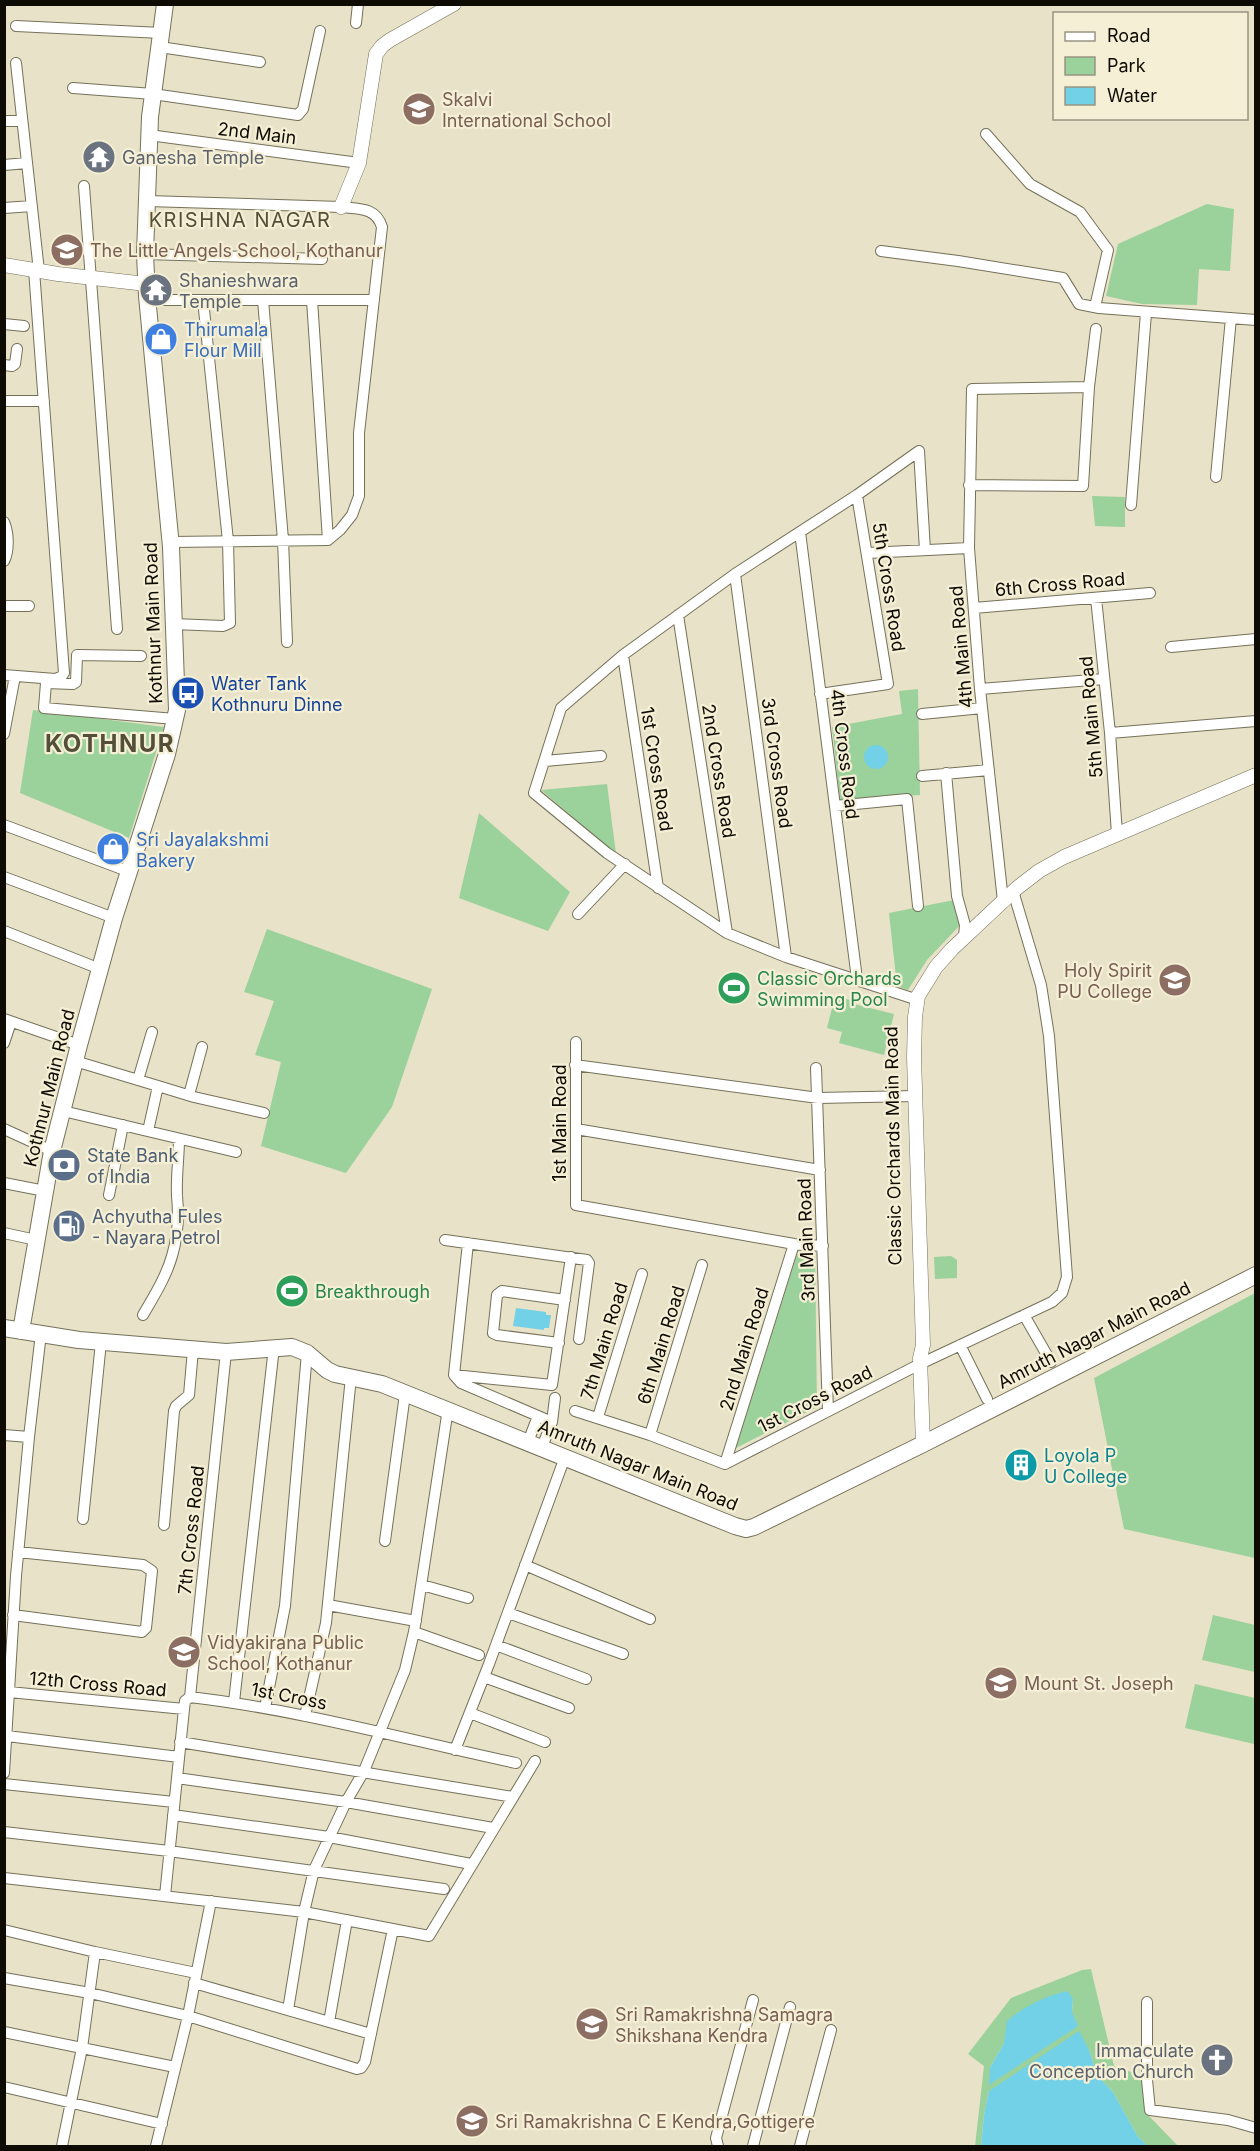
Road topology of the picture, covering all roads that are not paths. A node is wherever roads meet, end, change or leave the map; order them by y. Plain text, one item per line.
1 (165, 4) edge
2 (358, 4) edge
3 (454, 4) edge
4 (356, 23) dead end
5 (16, 27) dead end
6 (320, 31) dead end
7 (161, 40) junction
8 (260, 62) dead end
9 (16, 63) dead end
10 (73, 88) dead end
11 (153, 94) junction
12 (4, 121) edge
13 (22, 121) junction
14 (986, 134) dead end
15 (149, 135) junction
16 (27, 163) junction
17 (360, 163) junction
18 (4, 165) edge
19 (84, 186) dead end
20 (147, 201) junction
21 (32, 206) junction
22 (341, 207) junction
23 (4, 208) edge
24 (880, 251) dead end
25 (146, 254) junction
26 (322, 259) dead end
27 (4, 265) edge
28 (36, 271) junction
29 (89, 278) junction
30 (147, 292) junction
31 (203, 300) junction
32 (263, 300) junction
33 (312, 300) junction
34 (374, 300) junction
35 (1095, 307) junction
36 (1146, 313) junction
37 (1232, 318) junction
38 (1256, 320) edge
39 (4, 324) edge
40 (24, 326) dead end
41 (1096, 329) dead end
42 (17, 349) dead end
43 (4, 365) edge
44 (1089, 387) junction
45 (4, 401) edge
46 (44, 401) junction
47 (1216, 477) dead end
48 (969, 485) junction
49 (857, 495) junction
50 (1131, 505) dead end
51 (4, 522) edge
52 (800, 532) junction
53 (283, 540) junction
54 (328, 540) junction
55 (228, 541) junction
56 (170, 542) junction
57 (969, 548) junction
58 (925, 550) junction
59 (867, 553) junction
60 (4, 561) edge
61 (735, 574) junction
62 (1150, 593) dead end
63 (1096, 598) junction
64 (4, 606) edge
65 (29, 606) dead end
66 (974, 608) junction
67 (678, 615) junction
68 (173, 624) junction
69 (117, 629) dead end
70 (1256, 639) edge
71 (287, 642) dead end
72 (1171, 647) dead end
73 (623, 655) junction
74 (141, 656) dead end
75 (10, 676) edge
76 (1104, 679) junction
77 (980, 689) junction
78 (820, 694) junction
79 (982, 708) junction
80 (922, 714) dead end
81 (175, 719) junction
82 (1256, 722) edge
83 (1110, 733) junction
84 (4, 734) edge
85 (602, 756) dead end
86 (545, 761) junction
87 (1256, 767) edge
88 (989, 770) junction
89 (946, 773) junction
90 (1256, 775) edge
91 (922, 776) dead end
92 (835, 806) junction
93 (4, 825) edge
94 (1117, 830) junction
95 (625, 864) junction
96 (130, 872) junction
97 (4, 877) edge
98 (658, 888) junction
99 (1006, 895) junction
100 (918, 906) dead end
101 (578, 914) dead end
102 (114, 918) junction
103 (4, 931) edge
104 (964, 931) junction
105 (727, 933) junction
106 (786, 957) junction
107 (100, 969) junction
108 (857, 979) junction
109 (914, 999) junction
110 (8, 1020) edge
111 (152, 1032) dead end
112 (576, 1042) dead end
113 (4, 1043) edge
114 (202, 1047) dead end
115 (76, 1053) junction
116 (575, 1065) junction
117 (816, 1068) dead end
118 (138, 1080) junction
119 (158, 1086) junction
120 (189, 1095) junction
121 (912, 1096) junction
122 (818, 1098) junction
123 (63, 1111) junction
124 (264, 1113) dead end
125 (123, 1125) junction
126 (4, 1129) edge
127 (576, 1129) junction
128 (148, 1131) junction
129 (179, 1139) junction
130 (52, 1151) junction
131 (236, 1152) dead end
132 (820, 1170) junction
133 (4, 1183) edge
134 (45, 1191) junction
135 (110, 1195) dead end
136 (4, 1233) edge
137 (36, 1240) junction
138 (445, 1240) dead end
139 (468, 1243) junction
140 (794, 1244) junction
141 (823, 1246) junction
142 (571, 1257) junction
143 (702, 1265) dead end
144 (642, 1274) dead end
145 (1256, 1275) edge
146 (1062, 1293) joint
147 (565, 1299) junction
148 (143, 1316) dead end
149 (1024, 1316) junction
150 (13, 1330) edge
151 (41, 1334) junction
152 (579, 1340) dead end
153 (101, 1342) junction
154 (559, 1343) junction
155 (960, 1345) junction
156 (274, 1347) junction
157 (193, 1350) junction
158 (226, 1352) junction
159 (307, 1353) junction
160 (920, 1361) junction
161 (1051, 1362) dead end
162 (454, 1375) junction
163 (351, 1377) junction
164 (405, 1394) junction
165 (555, 1398) dead end
166 (987, 1399) dead end
167 (448, 1409) junction
168 (575, 1411) dead end
169 (828, 1411) junction
170 (538, 1416) junction
171 (598, 1417) junction
172 (552, 1422) junction
173 (4, 1435) edge
174 (650, 1435) junction
175 (29, 1437) junction
176 (535, 1444) junction
177 (923, 1444) junction
178 (566, 1457) junction
179 (725, 1464) junction
180 (83, 1519) dead end
181 (164, 1525) dead end
182 (385, 1541) dead end
183 (18, 1552) junction
184 (525, 1565) junction
185 (4, 1574) edge
186 (16, 1576) junction
187 (422, 1585) junction
188 (468, 1598) dead end
189 (328, 1605) junction
190 (508, 1613) junction
191 (650, 1619) dead end
192 (416, 1620) junction
193 (10, 1621) edge
194 (414, 1632) junction
195 (496, 1645) junction
196 (623, 1654) dead end
197 (479, 1655) dead end
198 (7, 1667) edge
199 (484, 1677) junction
200 (586, 1679) dead end
201 (9, 1692) junction
202 (190, 1697) junction
203 (234, 1702) junction
204 (265, 1708) junction
205 (569, 1708) dead end
206 (184, 1709) junction
207 (470, 1713) junction
208 (6, 1716) edge
209 (305, 1716) junction
210 (381, 1731) junction
211 (7, 1736) junction
212 (180, 1742) junction
213 (545, 1742) dead end
214 (455, 1750) junction
215 (179, 1757) junction
216 (535, 1761) dead end
217 (516, 1763) dead end
218 (5, 1764) edge
219 (364, 1771) junction
220 (4, 1773) edge
221 (177, 1778) junction
222 (4, 1784) edge
223 (513, 1797) junction
224 (174, 1802) junction
225 (346, 1802) junction
226 (173, 1815) junction
227 (493, 1828) junction
228 (4, 1832) edge
229 (328, 1837) junction
230 (170, 1851) junction
231 (471, 1864) junction
232 (314, 1870) junction
233 (4, 1878) edge
234 (444, 1889) dead end
235 (165, 1896) junction
236 (211, 1901) junction
237 (304, 1912) junction
238 (347, 1920) junction
239 (393, 1929) junction
240 (4, 1930) edge
241 (95, 1952) junction
242 (4, 1978) edge
243 (195, 1978) junction
244 (90, 1993) junction
245 (753, 2000) dead end
246 (1147, 2002) dead end
247 (790, 2007) dead end
248 (288, 2010) junction
249 (188, 2016) junction
250 (330, 2022) junction
251 (831, 2030) dead end
252 (4, 2032) edge
253 (371, 2034) junction
254 (82, 2048) junction
255 (175, 2067) junction
256 (4, 2087) edge
257 (72, 2103) junction
258 (162, 2124) junction
259 (1256, 2128) edge
260 (62, 2146) edge
261 (156, 2146) edge
262 (718, 2146) edge
263 (753, 2146) edge
264 (800, 2146) edge

1 - 7 main road, Kothnur Main Road
2 - 4 street
3 - 17 street
5 - 7 street
6 - 11 street
7 - 8 street
7 - 11 main road, Kothnur Main Road
9 - 13 street
10 - 11 street
11 - 15 main road, Kothnur Main Road
12 - 13 street
13 - 16 street
14 - 35 street
15 - 17 street, 2nd Main
15 - 20 main road, Kothnur Main Road
16 - 18 street
16 - 21 street
17 - 22 street
19 - 29 street
20 - 22 street
20 - 25 main road, Kothnur Main Road
21 - 23 street
21 - 28 street
22 - 34 street
24 - 35 street
25 - 26 street
25 - 30 main road, Kothnur Main Road
27 - 28 street
28 - 29 street
28 - 46 street
29 - 30 street
29 - 69 street
30 - 31 street
30 - 56 main road, Kothnur Main Road
31 - 32 street
31 - 55 street
32 - 33 street
32 - 53 street
33 - 34 street
33 - 54 street
34 - 54 street
35 - 36 street
36 - 37 street
36 - 50 street
37 - 38 street
37 - 47 street
39 - 40 street
41 - 44 street
42 - 43 street
44 - 48 street, 4th Main Road
44 - 48 street
45 - 46 street
46 - 75 street
48 - 57 street, 4th Main Road
49 - 52 street
49 - 58 street
49 - 59 street, 5th Cross Road
51 - 60 street
52 - 61 street
52 - 78 street, 4th Cross Road
53 - 54 street
53 - 55 street
53 - 71 street
55 - 56 street
55 - 68 street
56 - 68 main road, Kothnur Main Road
57 - 58 street
57 - 66 street, 4th Main Road
58 - 59 street
59 - 78 street, 5th Cross Road
61 - 67 street
61 - 106 street, 3rd Cross Road
62 - 63 street, 6th Cross Road
63 - 66 street, 6th Cross Road
63 - 76 street, 5th Main Road
64 - 65 street
66 - 77 street, 4th Main Road
67 - 73 street
67 - 105 street, 2nd Cross Road
68 - 81 main road, Kothnur Main Road
70 - 72 street
73 - 86 street
73 - 98 street, 1st Cross Road
74 - 81 street
75 - 84 street
76 - 77 street
76 - 83 street, 5th Main Road
77 - 79 street, 4th Main Road
78 - 92 street, 4th Cross Road
79 - 80 street
79 - 88 street, 4th Main Road
81 - 96 main road, Kothnur Main Road
82 - 83 street
83 - 94 street, 5th Main Road
85 - 86 street
86 - 95 street
87 - 94 street, Classic Orchards Main Road
88 - 89 street
88 - 99 street, 4th Main Road
89 - 91 street
89 - 104 street
90 - 94 street, Classic Orchards Main Road
92 - 100 street
92 - 108 street, 4th Cross Road
93 - 96 street
94 - 99 street, Classic Orchards Main Road
95 - 98 street
95 - 101 street
96 - 102 main road, Kothnur Main Road
97 - 102 street
98 - 105 street
99 - 104 street, Classic Orchards Main Road
99 - 146 street, 4th Main Road
102 - 107 main road, Kothnur Main Road
103 - 107 street
104 - 109 street, Classic Orchards Main Road
105 - 106 street
106 - 108 street
107 - 115 main road, Kothnur Main Road
108 - 109 street
109 - 121 street, Classic Orchards Main Road
110 - 113 street
110 - 115 street
111 - 118 street
112 - 116 street, 1st Main Road
114 - 120 street
115 - 118 street
115 - 123 main road, Kothnur Main Road
116 - 122 street
116 - 127 street, 1st Main Road
117 - 122 street, 3rd Main Road
118 - 119 street
119 - 120 street
119 - 128 street
120 - 124 street
121 - 122 street
121 - 160 street, Classic Orchards Main Road
122 - 132 street, 3rd Main Road
123 - 125 street
123 - 130 main road, Kothnur Main Road
125 - 128 street
125 - 135 street
126 - 130 street
127 - 132 street
127 - 140 street, 1st Main Road
128 - 129 street
129 - 131 street
129 - 148 street
130 - 134 main road, Kothnur Main Road
132 - 141 street, 3rd Main Road
133 - 134 street
134 - 137 main road, Kothnur Main Road
136 - 137 street
137 - 150 main road, Kothnur Main Road
138 - 139 street
139 - 142 street
139 - 162 street
140 - 141 street
140 - 179 street, 2nd Main Road
141 - 169 street, 3rd Main Road
142 - 147 street
142 - 152 street
143 - 174 street, 6th Main Road
144 - 171 street, 7th Main Road
145 - 177 main road, Amruth Nagar Main Road
146 - 149 street, 1st Cross Road
147 - 154 street
147 - 154 street
149 - 155 street, 1st Cross Road
149 - 161 street
150 - 151 main road, Amruth Nagar Main Road
151 - 153 main road, Amruth Nagar Main Road
151 - 175 street
153 - 157 main road, Amruth Nagar Main Road
153 - 180 street
154 - 162 street
155 - 160 street, 1st Cross Road
155 - 166 street
156 - 158 main road, Amruth Nagar Main Road
156 - 159 main road, Amruth Nagar Main Road
156 - 203 street
157 - 158 main road, Amruth Nagar Main Road
157 - 181 street
158 - 202 street, 7th Cross Road
159 - 163 main road, Amruth Nagar Main Road
159 - 204 street
160 - 169 street, 1st Cross Road
160 - 177 street, Classic Orchards Main Road
162 - 170 street
163 - 164 main road, Amruth Nagar Main Road
163 - 189 street
164 - 167 main road, Amruth Nagar Main Road
164 - 182 street
165 - 172 street
167 - 176 main road, Amruth Nagar Main Road
167 - 187 street
168 - 171 street
169 - 179 street, 1st Cross Road
170 - 172 street
170 - 176 street
171 - 174 street
172 - 176 street
173 - 175 street
174 - 179 street
175 - 183 street
176 - 178 main road, Amruth Nagar Main Road
177 - 178 main road, Amruth Nagar Main Road
178 - 184 street
183 - 186 street
183 - 193 street
184 - 190 street
184 - 191 street
185 - 186 street
186 - 193 street
187 - 188 street
187 - 192 street
189 - 192 street
189 - 209 street
190 - 195 street
190 - 196 street
192 - 194 street
193 - 198 street
194 - 197 street
194 - 210 street
195 - 199 street
195 - 200 street
198 - 201 street
199 - 205 street
199 - 207 street
201 - 206 street, 12th Cross Road
201 - 208 street
202 - 203 street, 1st Cross
202 - 206 street, 7th Cross Road
203 - 204 street, 1st Cross
204 - 209 street, 1st Cross
206 - 212 street, 7th Cross Road
207 - 213 street
207 - 214 street
208 - 211 street
209 - 210 street, 1st Cross
210 - 214 street
210 - 219 street
211 - 215 street
211 - 218 street
212 - 215 street, 7th Cross Road
212 - 219 street
214 - 217 street
215 - 221 street, 7th Cross Road
216 - 223 street
218 - 220 street
219 - 223 street
219 - 225 street
221 - 224 street, 7th Cross Road
221 - 225 street
222 - 224 street
223 - 227 street
224 - 226 street, 7th Cross Road
225 - 227 street
225 - 229 street
226 - 229 street
226 - 230 street, 7th Cross Road
227 - 231 street
228 - 230 street
229 - 231 street
229 - 232 street
230 - 232 street
230 - 235 street, 7th Cross Road
231 - 239 street
232 - 234 street
232 - 237 street
233 - 235 street
235 - 236 street
236 - 237 street
236 - 243 street
237 - 238 street
237 - 248 street
238 - 239 street
238 - 250 street
239 - 253 street
240 - 241 street
241 - 243 street
241 - 244 street
242 - 244 street
243 - 248 street
243 - 249 street
244 - 249 street
244 - 254 street
245 - 262 street
246 - 259 street
247 - 263 street
248 - 250 street
249 - 253 street
249 - 255 street
250 - 253 street
251 - 264 street
252 - 254 street
254 - 255 street
254 - 257 street
255 - 258 street
256 - 257 street
257 - 258 street
257 - 260 street
258 - 261 street

